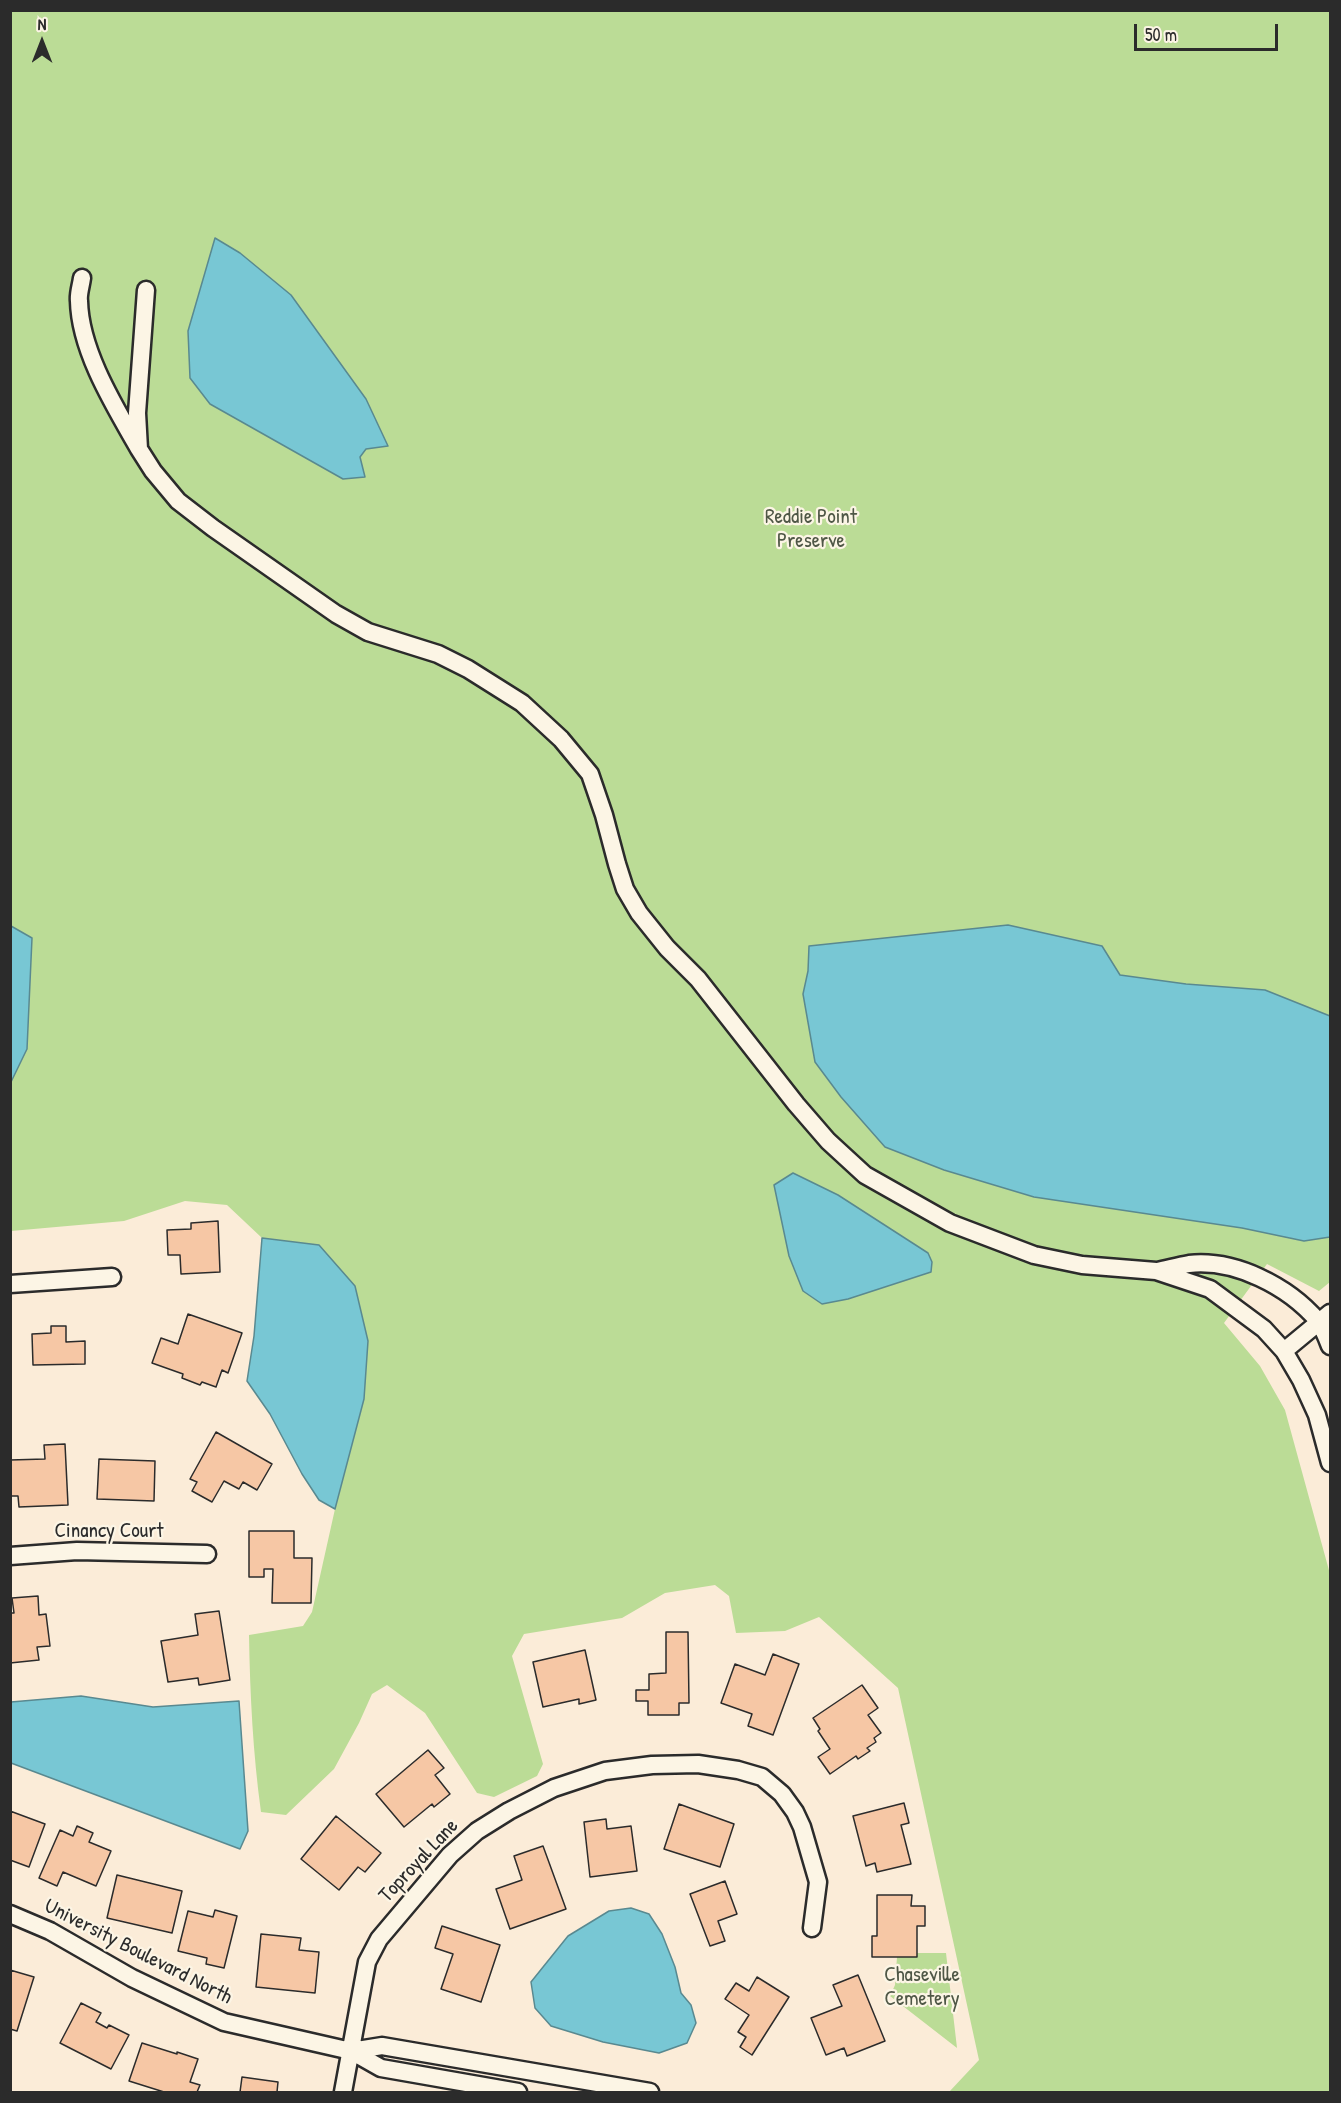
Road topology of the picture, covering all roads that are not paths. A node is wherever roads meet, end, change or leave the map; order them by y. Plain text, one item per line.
1 (82, 278) dead end
2 (146, 290) dead end
3 (139, 449) junction
4 (1156, 1271) junction
5 (112, 1277) dead end
6 (10, 1284) edge
7 (1325, 1317) edge
8 (1330, 1346) edge
9 (1284, 1351) junction
10 (1330, 1463) edge
11 (207, 1554) dead end
12 (10, 1556) edge
13 (10, 1914) edge
14 (812, 1928) dead end
15 (351, 2051) junction
16 (343, 2092) edge
17 (518, 2092) edge
18 (650, 2092) edge

1 - 3 street
2 - 3 street
3 - 4 street
4 - 7 street
4 - 9 street
5 - 6 street
7 - 8 street
7 - 9 street
9 - 10 street
11 - 12 street, Cinancy Court
13 - 15 street, University Boulevard North
14 - 15 street, Toproyal Lane
15 - 16 street, Toproyal Lane
15 - 17 street, University Boulevard North
15 - 18 street, University Boulevard North

